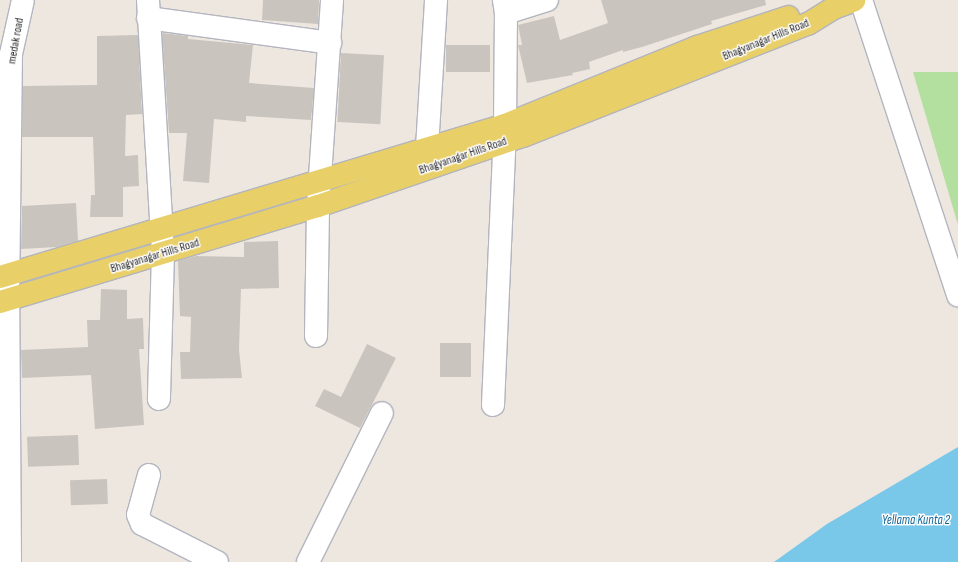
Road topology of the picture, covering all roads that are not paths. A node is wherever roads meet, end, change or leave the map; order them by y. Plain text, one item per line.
1 (24, 0) edge
2 (332, 0) edge
3 (436, 0) edge
4 (547, 0) edge
5 (855, 0) edge
6 (861, 0) edge
7 (505, 7) edge
8 (148, 9) edge
9 (330, 43) junction
10 (504, 133) junction
11 (427, 148) junction
12 (320, 179) junction
13 (318, 206) junction
14 (161, 228) junction
15 (163, 253) junction
16 (4, 276) edge
17 (958, 296) edge
18 (4, 300) edge
19 (316, 336) dead end
20 (159, 399) dead end
21 (493, 405) dead end
22 (382, 413) dead end
23 (149, 475) dead end
24 (10, 562) edge
25 (217, 562) edge
26 (308, 562) edge

1 - 16 street, medak road
2 - 9 street
3 - 11 street
4 - 7 street
5 - 10 main road, Bhagyanagar Hills Road
6 - 17 street
7 - 10 street
8 - 9 street
8 - 14 street
9 - 12 street
10 - 11 main road, Bhagyanagar Hills Road
10 - 13 main road, Bhagyanagar Hills Road
10 - 21 street
11 - 12 main road, Bhagyanagar Hills Road
12 - 13 street
12 - 14 main road, Bhagyanagar Hills Road
13 - 15 main road, Bhagyanagar Hills Road
13 - 19 street
14 - 15 street
14 - 16 main road, Bhagyanagar Hills Road
15 - 18 main road, Bhagyanagar Hills Road
15 - 20 street
16 - 18 street, medak road
18 - 24 street, medak road
22 - 26 street
23 - 25 street

